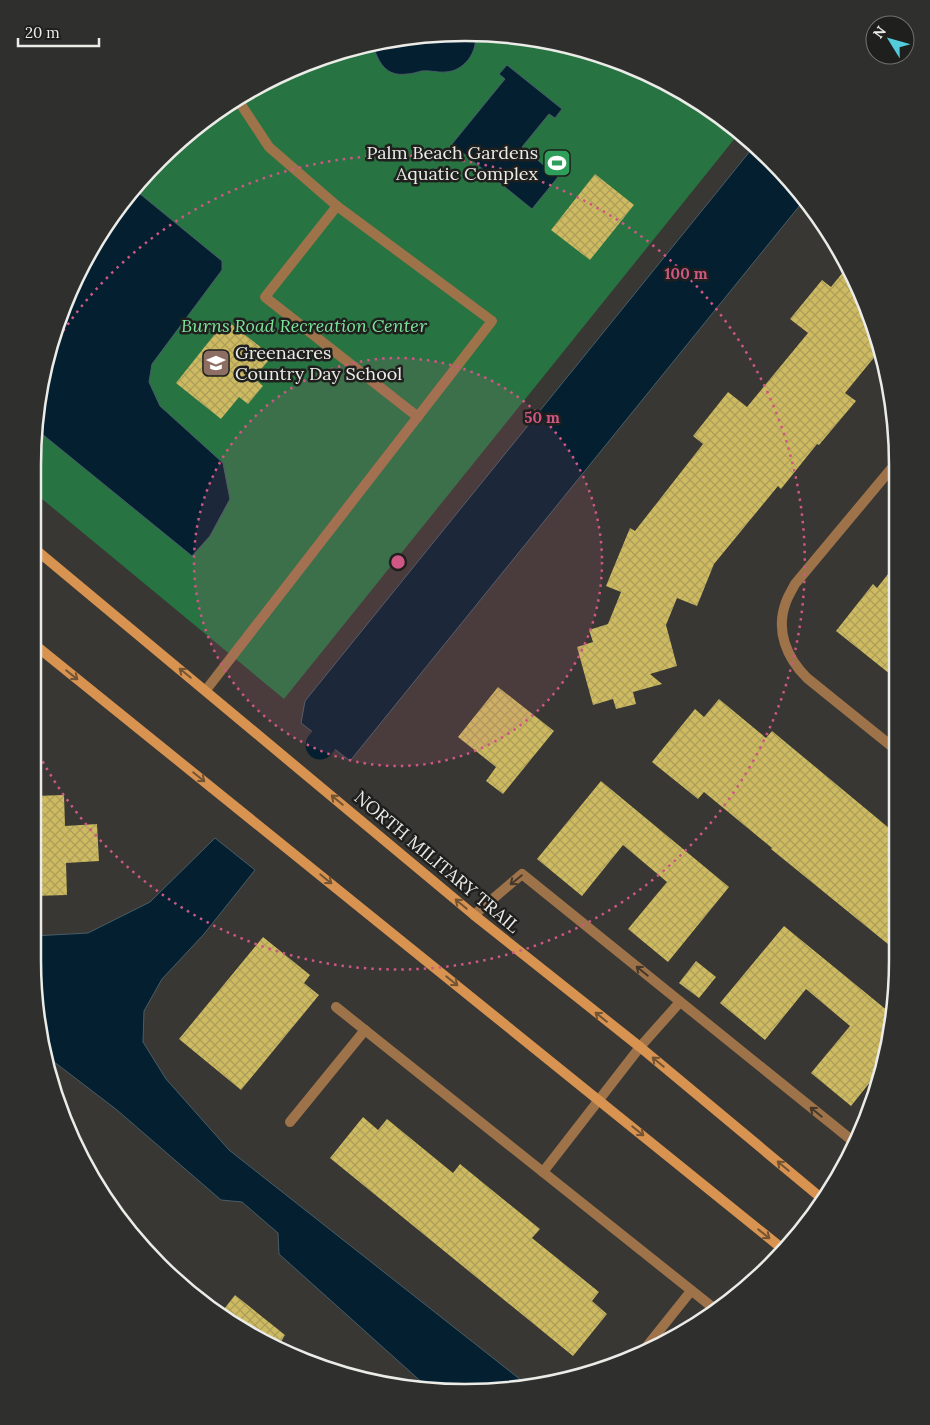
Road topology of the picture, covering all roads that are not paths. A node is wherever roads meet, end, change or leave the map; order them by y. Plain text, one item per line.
1 (242, 105) edge
2 (337, 206) junction
3 (418, 417) junction
4 (889, 471) edge
5 (41, 554) edge
6 (41, 650) edge
7 (206, 690) junction
8 (889, 744) edge
9 (474, 916) junction
10 (680, 1002) junction
11 (336, 1008) dead end
12 (366, 1030) junction
13 (640, 1047) junction
14 (600, 1100) junction
15 (290, 1122) dead end
16 (849, 1138) edge
17 (543, 1172) junction
18 (817, 1195) edge
19 (778, 1245) edge
20 (691, 1291) junction
21 (710, 1305) edge
22 (652, 1340) edge

1 - 2 street
2 - 3 street
2 - 3 street
3 - 7 street
4 - 8 street
7 -> 5 main road, NORTH MILITARY TRAIL
6 -> 14 main road
9 -> 7 main road, NORTH MILITARY TRAIL
10 -> 9 street
13 -> 9 main road, NORTH MILITARY TRAIL
10 - 13 street
16 -> 10 street
11 - 12 street
12 - 15 street
12 - 17 street
13 - 14 street
18 -> 13 main road, NORTH MILITARY TRAIL
14 - 17 street
14 -> 19 main road
17 - 20 street
20 - 21 street
20 - 22 street

